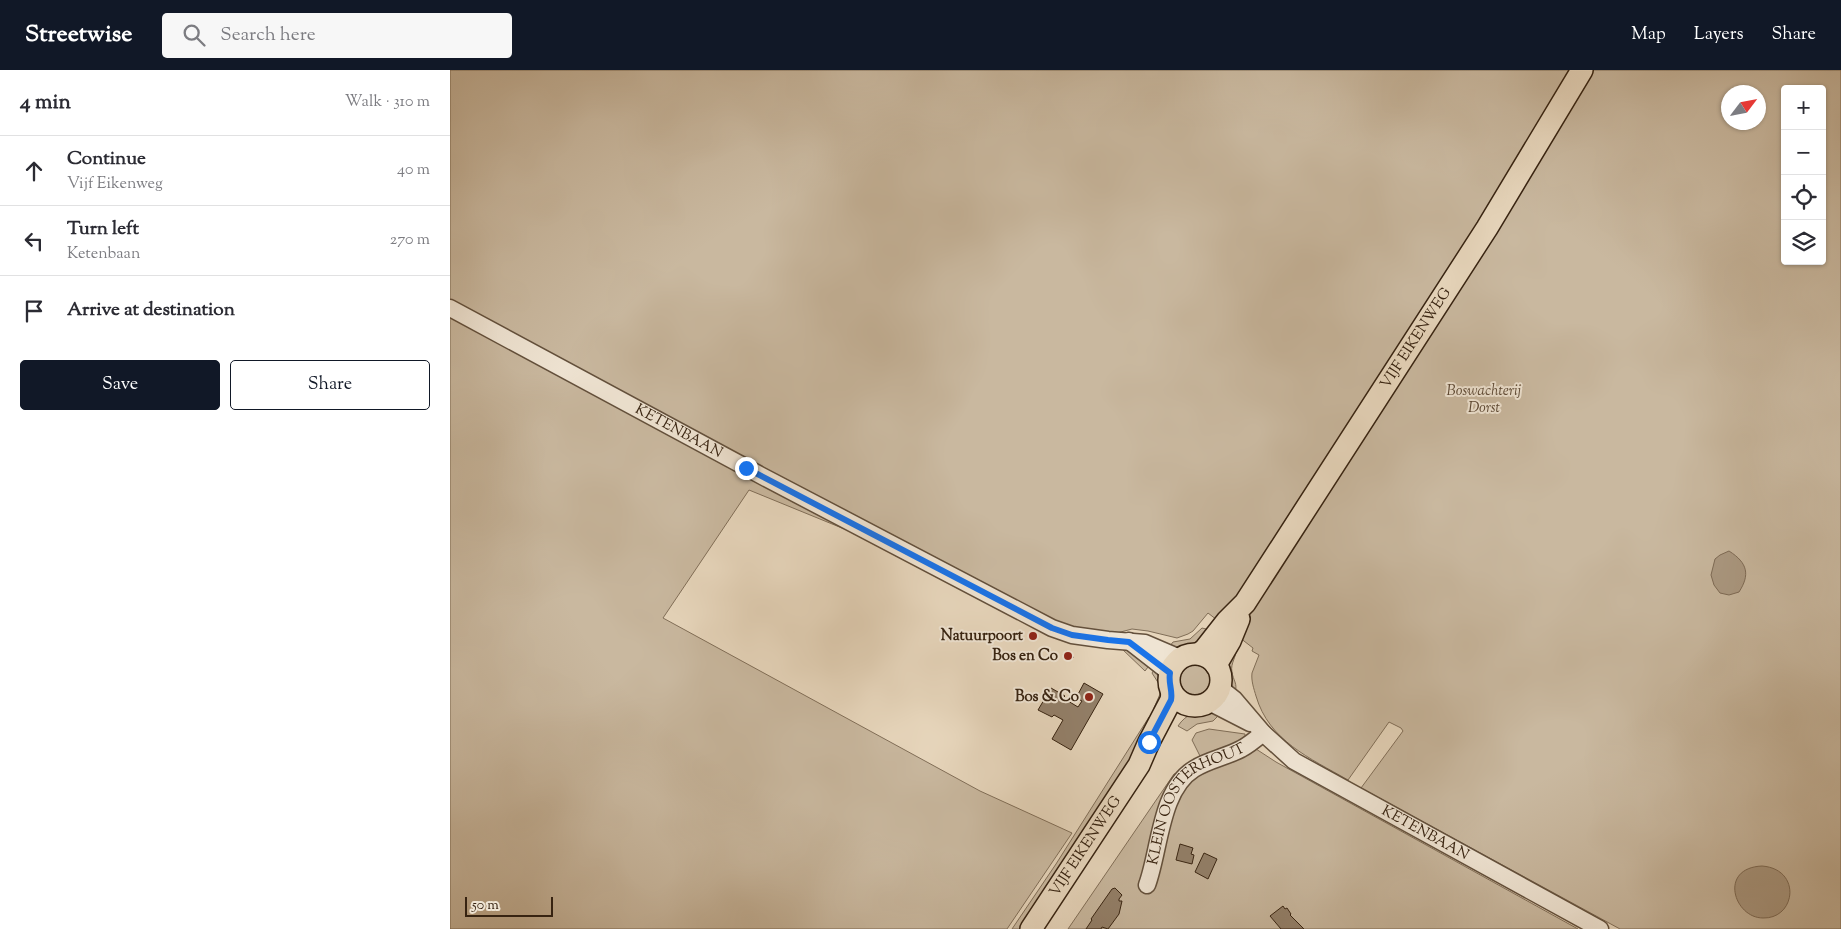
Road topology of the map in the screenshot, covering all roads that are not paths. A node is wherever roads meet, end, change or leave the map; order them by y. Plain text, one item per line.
1 (1582, 70) edge
2 (450, 308) edge
3 (1245, 603) junction
4 (1191, 682) junction
5 (1260, 730) junction
6 (1147, 885) dead end
7 (1032, 929) edge
8 (1600, 929) edge

1 - 3 main road, VIJF EIKENWEG
2 - 4 street, KETENBAAN
3 - 4 main road, VIJF EIKENWEG
3 - 4 main road, VIJF EIKENWEG
4 - 5 street, KETENBAAN
4 - 7 main road, VIJF EIKENWEG
5 - 6 street, KLEIN OOSTERHOUT
5 - 8 street, KETENBAAN

